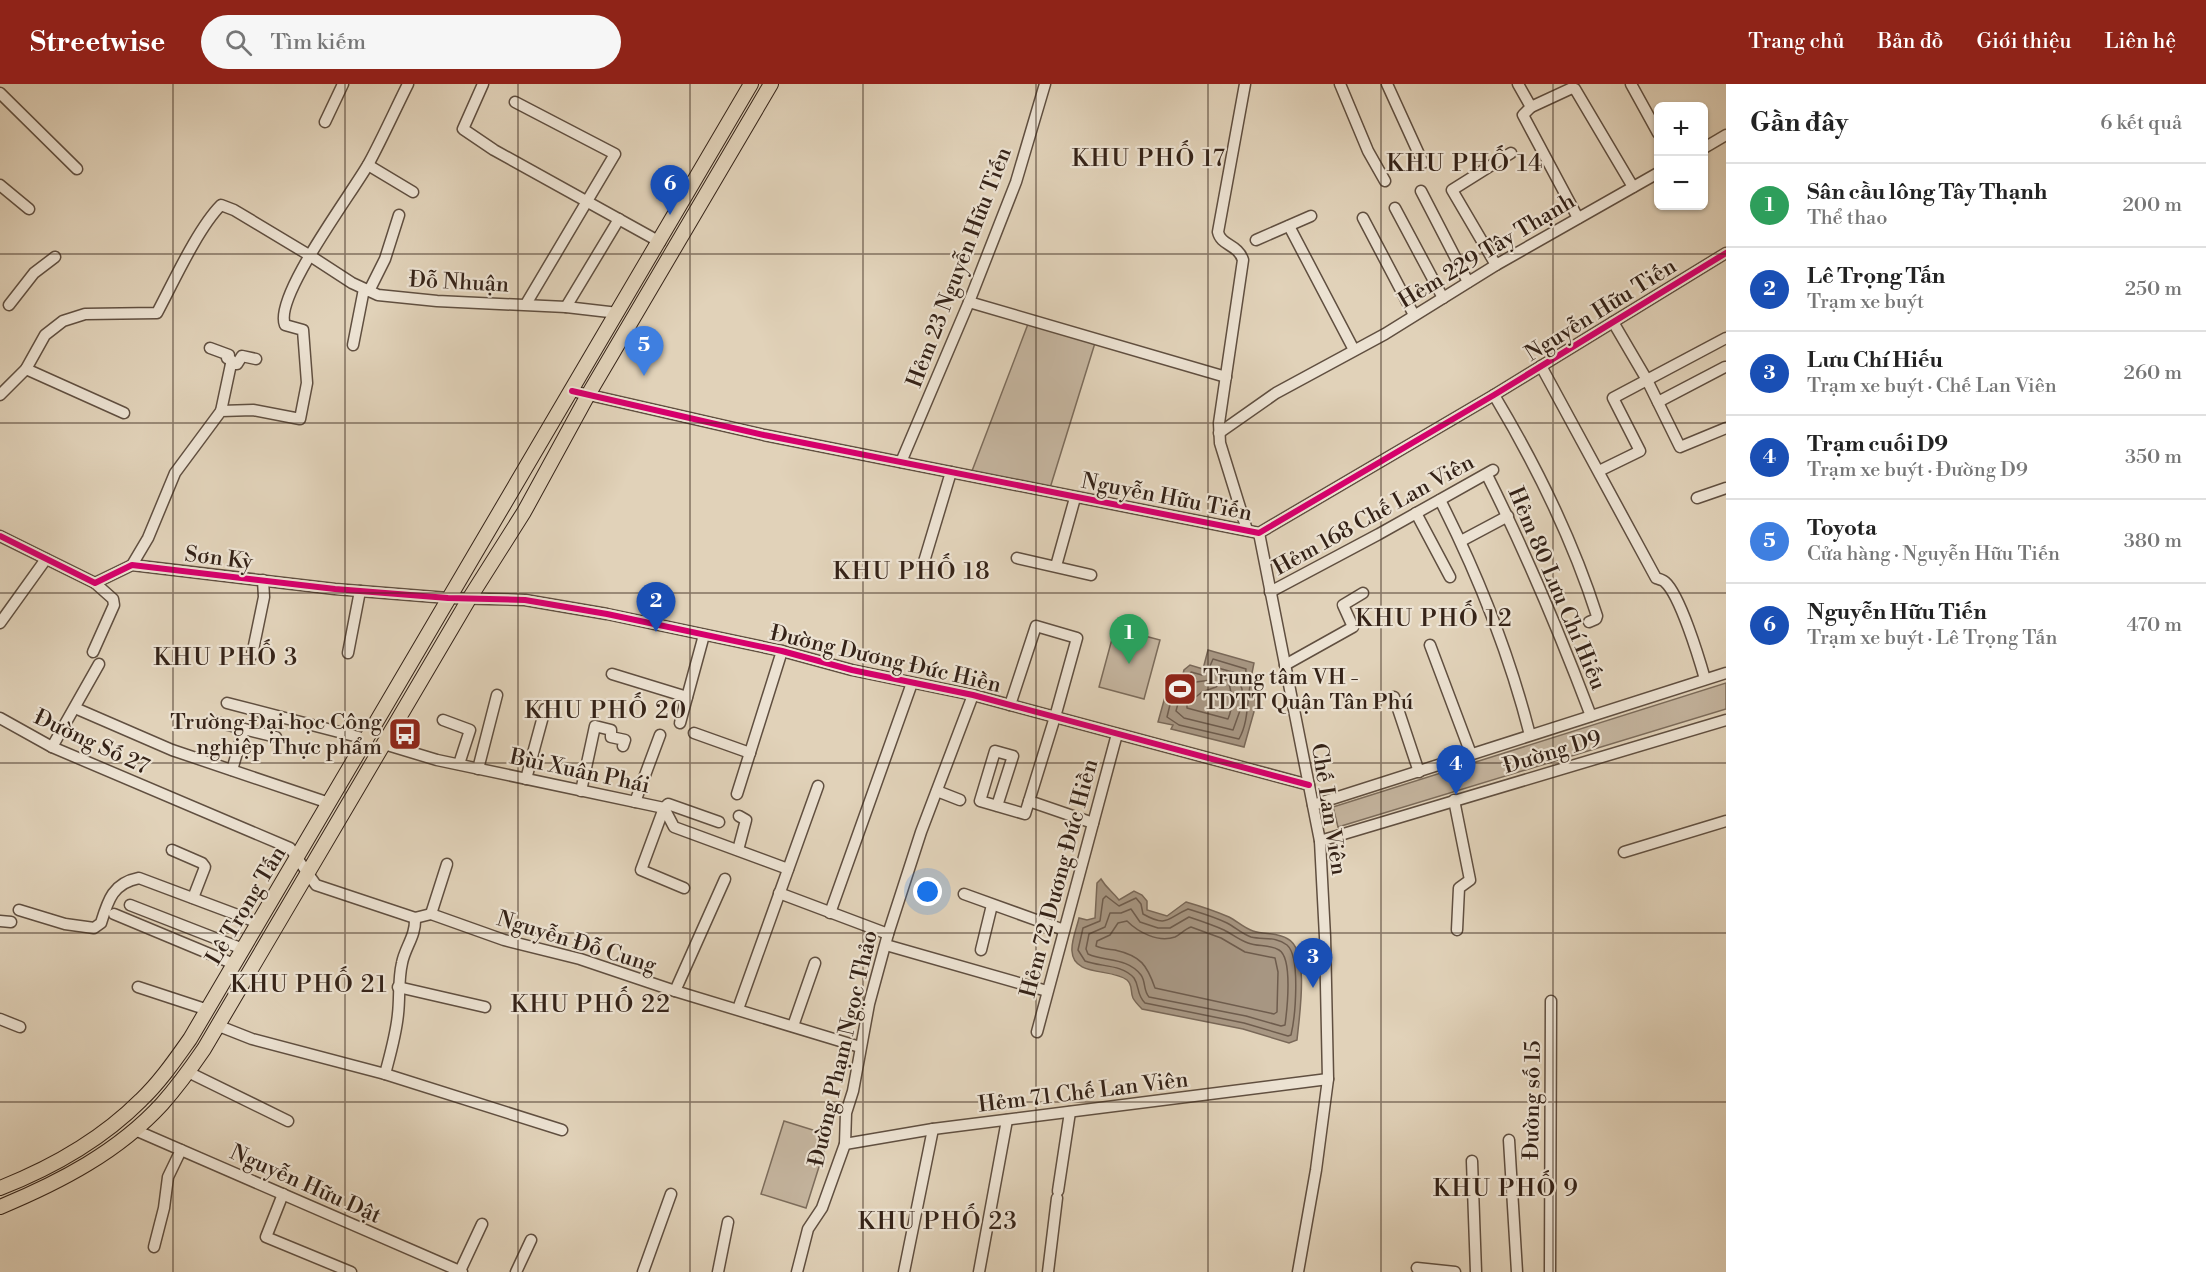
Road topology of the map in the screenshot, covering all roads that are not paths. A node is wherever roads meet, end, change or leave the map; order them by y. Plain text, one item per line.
1 (343, 84) edge
2 (408, 84) edge
3 (483, 84) edge
4 (751, 84) edge
5 (771, 84) edge
6 (1045, 84) edge
7 (1245, 84) edge
8 (1386, 84) edge
9 (1518, 84) edge
10 (1631, 84) edge
11 (1342, 85) edge
12 (0, 93) edge
13 (515, 102) dead end
14 (1531, 107) junction
15 (325, 122) dead end
16 (1654, 124) edge
17 (1726, 135) edge
18 (1708, 146) edge
19 (1511, 153) dead end
20 (1423, 163) dead end
21 (368, 165) junction
22 (77, 170) dead end
23 (1654, 176) edge
24 (1385, 181) dead end
25 (0, 185) edge
26 (1633, 187) junction
27 (1421, 191) dead end
28 (413, 192) dead end
29 (588, 202) junction
30 (1395, 208) dead end
31 (29, 209) dead end
32 (399, 215) dead end
33 (1311, 216) dead end
34 (1363, 218) dead end
35 (1578, 218) junction
36 (619, 219) junction
37 (1289, 226) junction
38 (1256, 240) dead end
39 (660, 242) junction
40 (1726, 253) edge
41 (309, 255) junction
42 (55, 257) dead end
43 (1496, 265) junction
44 (1468, 282) junction
45 (366, 290) junction
46 (1443, 298) junction
47 (969, 302) junction
48 (526, 304) junction
49 (9, 305) dead end
50 (566, 307) junction
51 (618, 313) junction
52 (1414, 315) junction
53 (1613, 322) junction
54 (1726, 338) edge
55 (353, 345) dead end
56 (210, 348) dead end
57 (1354, 350) junction
58 (256, 360) dead end
59 (231, 364) junction
60 (1541, 366) junction
61 (1725, 367) edge
62 (26, 369) junction
63 (1226, 377) junction
64 (1647, 380) junction
65 (572, 391) junction
66 (0, 395) edge
67 (588, 395) junction
68 (1494, 395) junction
69 (1658, 402) junction
70 (220, 411) junction
71 (124, 413) dead end
72 (1726, 428) edge
73 (1219, 433) junction
74 (901, 462) junction
75 (1599, 471) junction
76 (951, 472) junction
77 (1490, 472) joint
78 (1726, 488) edge
79 (1075, 498) junction
80 (1697, 498) dead end
81 (1440, 500) junction
82 (1416, 513) junction
83 (1508, 516) junction
84 (1247, 530) junction
85 (1259, 533) junction
86 (0, 536) edge
87 (1461, 541) junction
88 (1017, 558) dead end
89 (46, 559) junction
90 (132, 565) junction
91 (923, 565) dead end
92 (1056, 566) junction
93 (1091, 575) dead end
94 (1450, 577) dead end
95 (263, 580) junction
96 (95, 583) junction
97 (360, 591) junction
98 (1270, 592) junction
99 (1363, 593) dead end
100 (448, 598) junction
101 (469, 599) junction
102 (1589, 622) dead end
103 (0, 623) edge
104 (704, 635) junction
105 (1430, 645) dead end
106 (782, 651) junction
107 (93, 652) dead end
108 (348, 652) dead end
109 (252, 655) dead end
110 (99, 664) dead end
111 (1285, 665) junction
112 (1726, 673) edge
113 (612, 674) dead end
114 (1705, 679) junction
115 (912, 683) junction
116 (497, 695) dead end
117 (973, 695) junction
118 (687, 697) junction
119 (1394, 698) dead end
120 (227, 703) dead end
121 (1010, 705) junction
122 (75, 708) junction
123 (545, 709) dead end
124 (1591, 716) junction
125 (1055, 717) junction
126 (0, 718) edge
127 (443, 720) dead end
128 (1726, 720) edge
129 (216, 722) dead end
130 (680, 723) dead end
131 (244, 729) junction
132 (694, 733) dead end
133 (1118, 734) junction
134 (660, 735) dead end
135 (1530, 735) junction
136 (276, 737) dead end
137 (366, 739) junction
138 (384, 744) junction
139 (622, 746) dead end
140 (52, 747) junction
141 (750, 753) junction
142 (1471, 754) junction
143 (459, 765) junction
144 (478, 769) junction
145 (232, 770) junction
146 (1419, 772) junction
147 (526, 779) junction
148 (1309, 785) junction
149 (818, 786) dead end
150 (581, 790) junction
151 (937, 791) junction
152 (737, 794) dead end
153 (960, 800) dead end
154 (1029, 801) junction
155 (1454, 801) junction
156 (635, 802) junction
157 (329, 803) junction
158 (1313, 805) junction
159 (997, 806) junction
160 (664, 808) junction
161 (739, 816) dead end
162 (1726, 821) edge
163 (719, 822) dead end
164 (1093, 823) junction
165 (1320, 840) junction
166 (172, 850) dead end
167 (738, 850) junction
168 (1624, 852) dead end
169 (297, 858) junction
170 (447, 864) dead end
171 (788, 869) junction
172 (309, 874) junction
173 (725, 879) dead end
174 (684, 888) dead end
175 (778, 893) junction
176 (964, 894) dead end
177 (193, 898) junction
178 (130, 905) dead end
179 (992, 905) junction
180 (19, 910) dead end
181 (830, 913) junction
182 (114, 914) dead end
183 (430, 914) junction
184 (415, 918) junction
185 (259, 924) junction
186 (1064, 930) junction
187 (1457, 930) dead end
188 (887, 940) junction
189 (243, 949) junction
190 (981, 950) dead end
191 (815, 963) dead end
192 (234, 964) junction
193 (138, 987) dead end
194 (398, 987) junction
195 (675, 991) junction
196 (1047, 991) junction
197 (1551, 1001) dead end
198 (484, 1007) dead end
199 (738, 1009) junction
200 (208, 1010) junction
201 (0, 1019) edge
202 (219, 1026) junction
203 (793, 1026) junction
204 (20, 1027) dead end
205 (1037, 1032) dead end
206 (860, 1047) junction
207 (188, 1072) junction
208 (386, 1074) junction
209 (1328, 1079) junction
210 (1070, 1112) junction
211 (288, 1120) dead end
212 (1007, 1120) junction
213 (933, 1129) junction
214 (135, 1130) junction
215 (562, 1130) dead end
216 (1509, 1140) dead end
217 (845, 1144) junction
218 (181, 1150) junction
219 (1472, 1161) dead end
220 (0, 1188) edge
221 (283, 1194) junction
222 (671, 1194) dead end
223 (0, 1207) edge
224 (728, 1222) dead end
225 (482, 1224) dead end
226 (531, 1240) dead end
227 (154, 1247) dead end
228 (1417, 1268) dead end
229 (351, 1272) edge
230 (461, 1272) edge
231 (516, 1272) edge
232 (643, 1272) edge
233 (718, 1272) edge
234 (797, 1272) edge
235 (904, 1272) edge
236 (979, 1272) edge
237 (1048, 1272) edge
238 (1298, 1272) edge
239 (1455, 1272) edge
240 (1476, 1272) edge
241 (1517, 1272) edge
242 (1550, 1272) edge

1 - 15 street
2 - 21 street
3 - 29 street
4 - 39 main road, Lê Trọng Tấn
5 - 67 main road, Lê Trọng Tấn
6 - 47 street, Hẻm 23 Nguyễn Hữu Tiến
7 - 63 street
8 - 20 street
9 - 14 street
10 - 16 street
11 - 24 street
12 - 22 street
13 - 29 street
14 - 26 street
14 - 35 street
17 - 18 street
19 - 43 street
21 - 28 street
21 - 41 street
23 - 26 street, Hẻm 229 Tây Thạnh
25 - 31 street
26 - 35 street, Hẻm 229 Tây Thạnh
27 - 44 street
29 - 36 street
29 - 48 street
30 - 46 street
32 - 45 street
33 - 37 street
34 - 52 street
35 - 43 street, Hẻm 229 Tây Thạnh
36 - 39 street
36 - 50 street
37 - 38 street
37 - 57 street
39 - 51 main road, Lê Trọng Tấn
40 - 53 street, Nguyễn Hữu Tiến
41 - 45 street, Đỗ Nhuận
41 - 62 street, Đỗ Nhuận
41 - 70 street
42 - 49 street
43 - 44 street, Hẻm 229 Tây Thạnh
44 - 46 street, Hẻm 229 Tây Thạnh
45 - 48 street, Đỗ Nhuận
45 - 55 street
46 - 52 street, Hẻm 229 Tây Thạnh
47 - 63 street
47 - 74 street, Hẻm 23 Nguyễn Hữu Tiến
48 - 50 street, Đỗ Nhuận
50 - 51 street, Đỗ Nhuận
51 - 65 main road, Lê Trọng Tấn
52 - 57 street, Hẻm 229 Tây Thạnh
53 - 60 street, Nguyễn Hữu Tiến
53 - 64 street
54 - 64 street
56 - 59 street
57 - 73 street, Hẻm 229 Tây Thạnh
58 - 59 street
59 - 70 street
60 - 68 street, Nguyễn Hữu Tiến
60 - 75 street
61 - 69 street
62 - 66 street
62 - 71 street
63 - 73 street
64 - 69 street
64 - 75 street
65 - 67 street, Nguyễn Hữu Tiến
65 - 100 main road, Lê Trọng Tấn
67 - 74 street, Nguyễn Hữu Tiến
67 - 101 main road, Lê Trọng Tấn
68 - 85 street, Nguyễn Hữu Tiến
68 - 102 street
69 - 72 street
70 - 90 street
73 - 84 street
74 - 76 street, Nguyễn Hữu Tiến
75 - 114 street
76 - 79 street, Nguyễn Hữu Tiến
76 - 91 street
77 - 81 street, Hẻm 168 Chế Lan Viên
77 - 83 street, Hẻm 80 Lưu Chí Hiếu
78 - 80 street
79 - 84 street, Nguyễn Hữu Tiến
79 - 92 street
81 - 82 street, Hẻm 168 Chế Lan Viên
81 - 87 street
82 - 94 street
82 - 98 street, Hẻm 168 Chế Lan Viên
83 - 87 street
83 - 124 street, Hẻm 80 Lưu Chí Hiếu
84 - 85 street, Nguyễn Hữu Tiến
85 - 98 street, Chế Lan Viên
86 - 89 street
87 - 135 street
88 - 92 street
89 - 96 street
89 - 103 street
90 - 95 street, Sơn Kỳ
90 - 96 street
92 - 93 street
95 - 97 street, Sơn Kỳ
95 - 109 street
96 - 107 street
97 - 100 street, Sơn Kỳ
97 - 108 street
98 - 111 street, Chế Lan Viên
99 - 111 street
100 - 101 street, Đường Dương Đức Hiền
100 - 137 main road, Lê Trọng Tấn
101 - 104 street, Đường Dương Đức Hiền
101 - 138 main road, Lê Trọng Tấn
104 - 106 street, Đường Dương Đức Hiền
104 - 118 street
105 - 142 street
106 - 115 street, Đường Dương Đức Hiền
106 - 141 street
110 - 122 street
111 - 148 street, Chế Lan Viên
112 - 114 street
113 - 118 street
114 - 124 street
115 - 117 street, Đường Dương Đức Hiền
115 - 181 street
116 - 144 street
117 - 121 street, Đường Dương Đức Hiền
117 - 151 street, Đường Phạm Ngọc Thảo
118 - 130 street
119 - 146 street
120 - 137 street
121 - 125 street, Đường Dương Đức Hiền
121 - 125 street
122 - 140 street
122 - 145 street
123 - 147 street
124 - 135 street
125 - 133 street, Đường Dương Đức Hiền
125 - 154 street
126 - 140 street, Đường Số 27
127 - 143 street
128 - 155 street, Đường D9
129 - 131 street
131 - 136 street
131 - 145 street
132 - 141 street
133 - 148 street, Đường Dương Đức Hiền
133 - 164 street, Hẻm 72 Dương Đức Hiền
134 - 156 street
135 - 142 street
137 - 157 main road, Lê Trọng Tấn
138 - 143 street, Bùi Xuân Phái
138 - 172 main road, Lê Trọng Tấn
139 - 150 street
140 - 169 street, Đường Số 27
141 - 152 street
142 - 146 street
143 - 144 street, Bùi Xuân Phái
144 - 147 street, Bùi Xuân Phái
145 - 157 street
146 - 158 street
147 - 150 street, Bùi Xuân Phái
148 - 158 street, Chế Lan Viên
149 - 171 street
150 - 156 street, Bùi Xuân Phái
151 - 153 street
151 - 188 street, Đường Phạm Ngọc Thảo
154 - 159 street
154 - 164 street
155 - 165 street, Đường D9
155 - 187 street
156 - 160 street, Bùi Xuân Phái
157 - 169 main road, Lê Trọng Tấn
158 - 165 street, Chế Lan Viên
159 - 159 street
160 - 163 street
160 - 167 street, Bùi Xuân Phái
160 - 174 street
161 - 167 street
162 - 168 street
164 - 186 street, Hẻm 72 Dương Đức Hiền
165 - 209 street, Chế Lan Viên
166 - 177 street
167 - 171 street, Bùi Xuân Phái
169 - 172 street
169 - 185 main road, Lê Trọng Tấn
170 - 183 street
171 - 175 street
172 - 184 street
172 - 202 main road, Lê Trọng Tấn
173 - 195 street
175 - 181 street
175 - 199 street
176 - 179 street
177 - 180 street
177 - 185 street
178 - 189 street
179 - 186 street
179 - 190 street
181 - 188 street
182 - 192 street
183 - 184 street
183 - 195 street, Nguyễn Đỗ Cung
184 - 194 street
185 - 189 main road, Lê Trọng Tấn
186 - 196 street, Hẻm 72 Dương Đức Hiền
188 - 196 street
188 - 206 street, Đường Phạm Ngọc Thảo
189 - 192 main road, Lê Trọng Tấn
191 - 203 street
192 - 200 main road, Lê Trọng Tấn
193 - 200 street
194 - 198 street
194 - 208 street
195 - 199 street, Nguyễn Đỗ Cung
196 - 205 street, Hẻm 72 Dương Đức Hiền
197 - 242 street, Đường số 15
199 - 203 street, Nguyễn Đỗ Cung
200 - 220 main road, Lê Trọng Tấn
201 - 204 street
202 - 207 main road, Lê Trọng Tấn
202 - 208 street
203 - 206 street, Nguyễn Đỗ Cung
206 - 217 street, Đường Phạm Ngọc Thảo
207 - 211 street
207 - 214 main road, Lê Trọng Tấn
208 - 215 street
209 - 210 street, Hẻm 71 Chế Lan Viên
209 - 238 street, Chế Lan Viên
210 - 212 street, Hẻm 71 Chế Lan Viên
210 - 237 street
212 - 213 street, Hẻm 71 Chế Lan Viên
212 - 236 street
213 - 217 street, Hẻm 71 Chế Lan Viên
213 - 235 street
214 - 218 street, Nguyễn Hữu Dật
214 - 223 main road, Lê Trọng Tấn
216 - 241 street
217 - 234 street, Đường Phạm Ngọc Thảo
218 - 221 street, Nguyễn Hữu Dật
218 - 227 street
219 - 240 street
221 - 229 street
221 - 230 street, Nguyễn Hữu Dật
222 - 232 street
224 - 233 street
225 - 230 street
226 - 231 street
228 - 239 street

